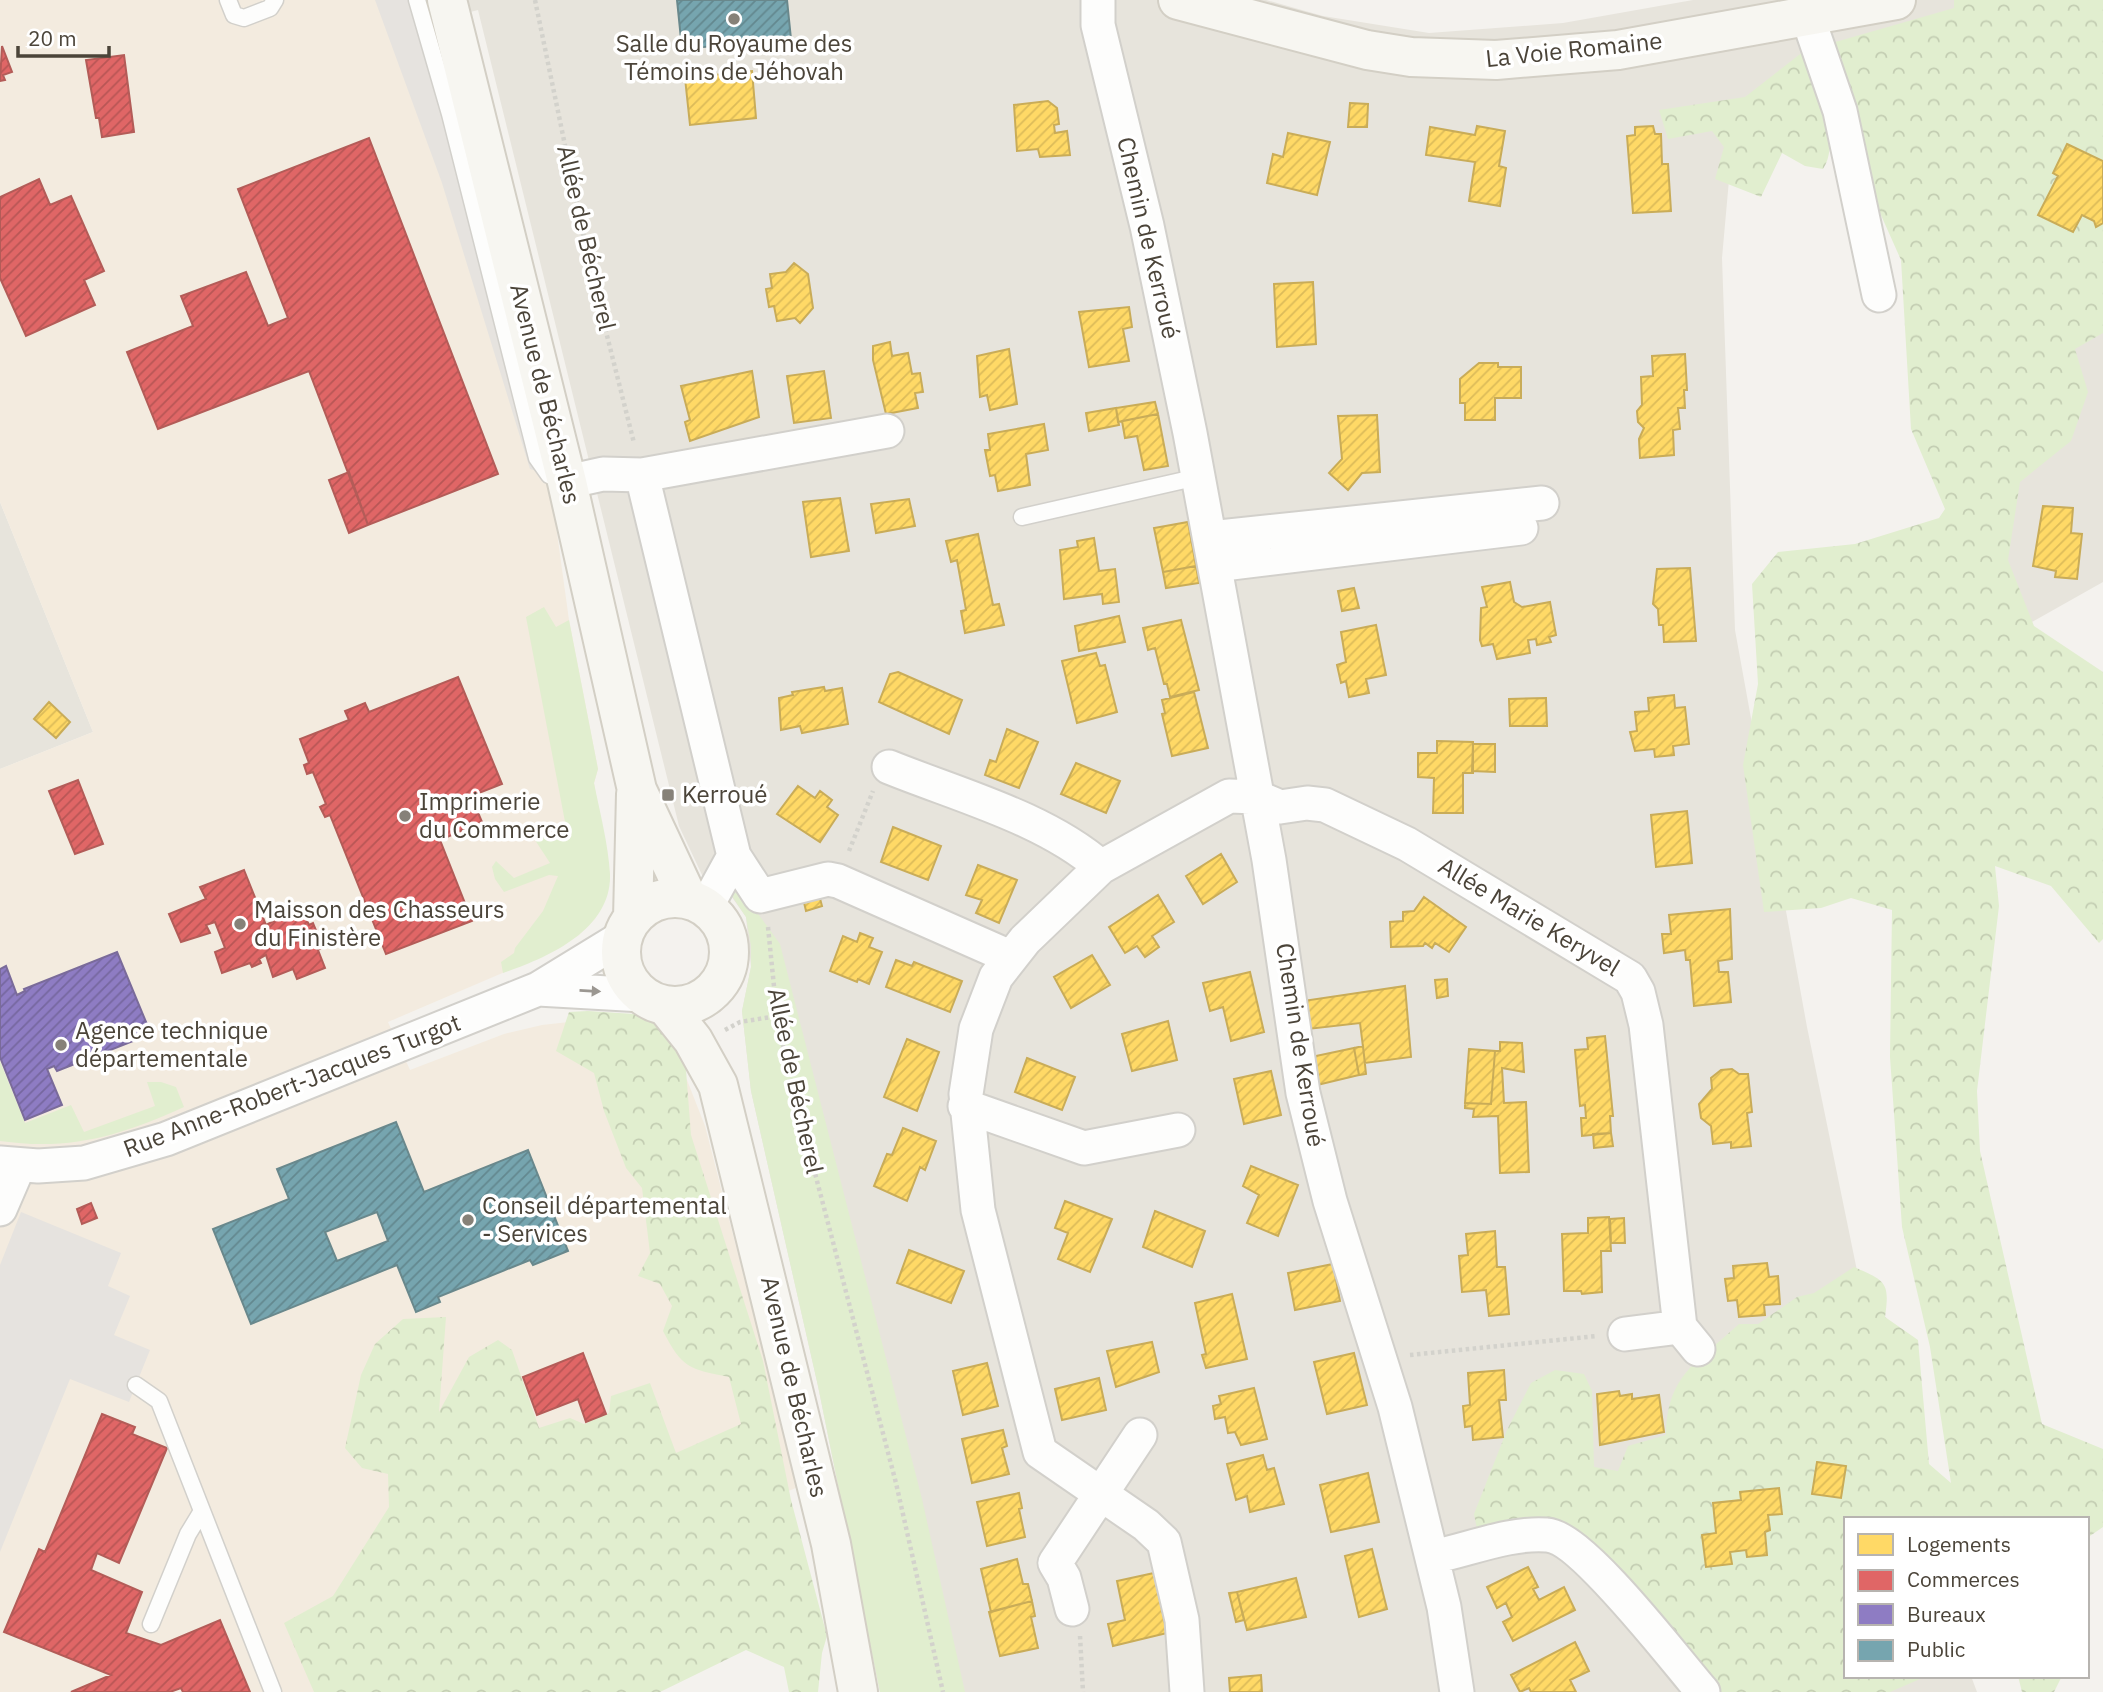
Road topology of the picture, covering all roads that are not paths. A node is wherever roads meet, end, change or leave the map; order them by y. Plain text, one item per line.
1 (228, 0) edge
2 (275, 0) edge
3 (417, 0) edge
4 (447, 0) edge
5 (1098, 0) edge
6 (1178, 0) edge
7 (1896, 0) edge
8 (1808, 18) junction
9 (1878, 295) dead end
10 (887, 431) dead end
11 (642, 475) junction
12 (1198, 477) junction
13 (567, 482) junction
14 (1542, 503) dead end
15 (1022, 517) dead end
16 (1521, 528) dead end
17 (1213, 551) junction
18 (889, 767) road end
19 (637, 790) junction
20 (1257, 797) junction
21 (734, 856) junction
22 (1101, 867) junction
23 (697, 903) junction
24 (628, 928) junction
25 (1010, 957) junction
26 (717, 986) junction
27 (538, 989) junction
28 (654, 1000) junction
29 (718, 1085) junction
30 (965, 1105) junction
31 (1178, 1130) dead end
32 (9, 1164) edge
33 (0, 1209) edge
34 (1613, 1335) road end
35 (136, 1385) dead end
36 (1140, 1435) dead end
37 (1098, 1494) junction
38 (202, 1511) junction
39 (1432, 1557) junction
40 (1072, 1609) road end
41 (151, 1624) dead end
42 (273, 1692) edge
43 (858, 1692) edge
44 (1187, 1692) edge
45 (1457, 1692) edge
46 (1703, 1692) edge

1 - 2 lane
3 - 13 lane
4 - 13 main road, Avenue de Bécharles
5 - 12 street, Chemin de Kerroué
6 - 8 main road, La Voie Romaine
7 - 8 main road, La Voie Romaine
8 - 9 street
10 - 11 street
11 - 13 street
11 - 21 street
12 - 15 lane
12 - 17 street, Chemin de Kerroué
13 - 19 main road, Avenue de Bécharles
14 - 17 street
16 - 17 street
17 - 20 street, Chemin de Kerroué
18 - 22 street
19 - 23 main road, Avenue de Bécharles
19 - 24 main road, Avenue de Bécharles
20 - 22 street, Allée Marie Keryvel
20 - 34 street, Allée Marie Keryvel
20 - 39 street, Chemin de Kerroué
21 - 23 street
21 - 25 street
22 - 25 street, Allée Marie Keryvel
23 - 24 main road
23 - 26 main road
24 - 27 street, Rue Anne-Robert-Jacques Turgot
24 - 28 main road
25 - 30 street, Allée Marie Keryvel
26 - 28 main road
26 - 29 main road, Avenue de Bécharles
27 -> 28 street, Rue Anne-Robert-Jacques Turgot
27 - 32 street, Rue Anne-Robert-Jacques Turgot
28 - 29 main road, Avenue de Bécharles
29 - 43 main road, Avenue de Bécharles
30 - 31 street
30 - 37 street, Allée Marie Keryvel
32 - 33 street
35 - 38 lane
36 - 37 street
37 - 40 street
37 - 44 street, Allée Marie Keryvel
38 - 41 lane
38 - 42 lane
39 - 45 street, Chemin de Kerroué
39 - 46 street

